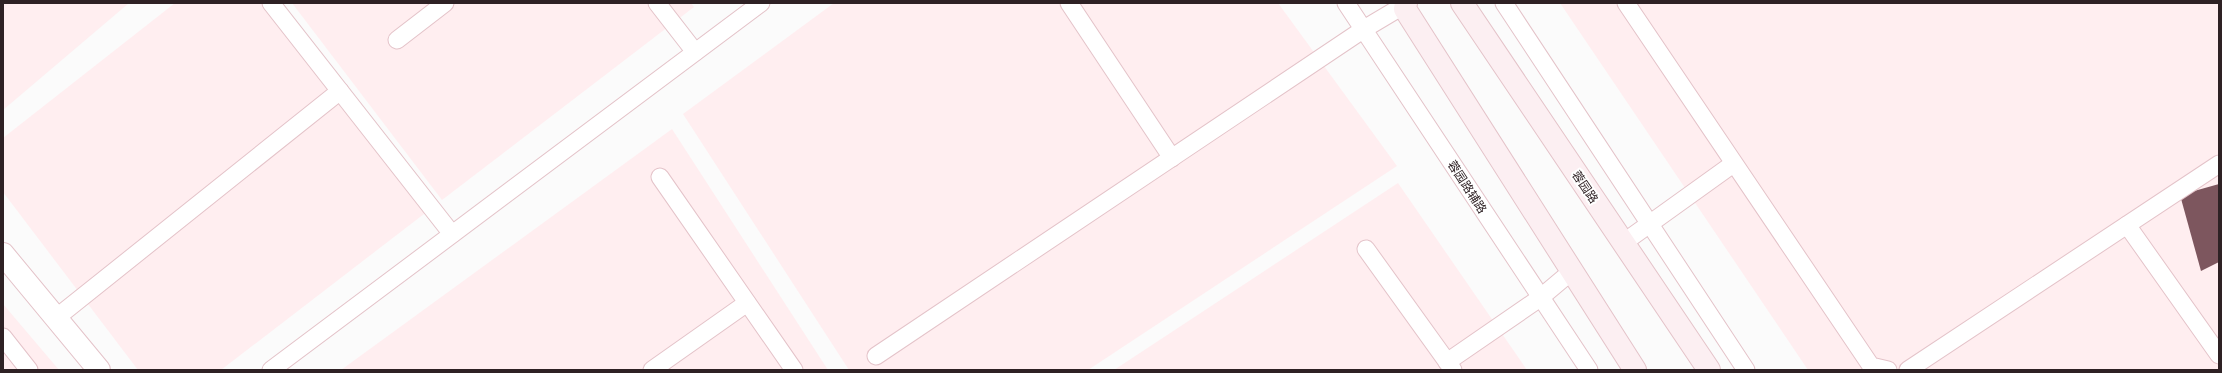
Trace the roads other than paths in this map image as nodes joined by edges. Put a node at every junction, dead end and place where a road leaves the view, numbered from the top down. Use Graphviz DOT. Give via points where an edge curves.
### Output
graph roads {
  1 [pos="271,3"];
  2 [pos="446,3"];
  3 [pos="657,3"];
  4 [pos="761,3"];
  5 [pos="1069,3"];
  6 [pos="1346,3"];
  7 [pos="1406,3"];
  8 [pos="1462,3"];
  9 [pos="1504,3"];
  10 [pos="1626,3"];
  11 [pos="1364,29"];
  12 [pos="397,40"];
  13 [pos="695,52"];
  14 [pos="340,91"];
  15 [pos="1172,158"];
  16 [pos="1733,164"];
  17 [pos="2219,164"];
  18 [pos="660,177"];
  19 [pos="1649,223"];
  20 [pos="2127,225"];
  21 [pos="452,234"];
  22 [pos="1623,243"];
  23 [pos="1366,249"];
  24 [pos="3,254"];
  25 [pos="1572,271"];
  26 [pos="1540,298"];
  27 [pos="748,303"];
  28 [pos="56,318"];
  29 [pos="3,337"];
  30 [pos="2219,355"];
  31 [pos="876,356"];
  32 [pos="1450,366"];
  33 [pos="30,370"];
  34 [pos="99,370"];
  35 [pos="272,370"];
  36 [pos="652,370"];
  37 [pos="794,370"];
  38 [pos="1589,370"];
  39 [pos="1635,370"];
  40 [pos="1709,370"];
  41 [pos="1746,370"];
  42 [pos="1888,370"];
  43 [pos="1908,370"];
  1 -- 14 [label="lane"];
  2 -- 12 [label="lane"];
  3 -- 13 [label="lane"];
  4 -- 13 [label="lane"];
  5 -- 15 [label="lane"];
  6 -- 11 [label="lane, 蓉园路辅路"];
  7 -- 11 [label="lane"];
  7 -- 25 [label="street" via="1405,9"];
  8 -- 22 [label="street, 蓉园路"];
  9 -- 19 [label="lane"];
  10 -- 16 [label="lane"];
  11 -- 15 [label="lane"];
  11 -- 26 [label="lane, 蓉园路辅路"];
  13 -- 21 [label="lane"];
  14 -- 21 [label="lane"];
  14 -- 28 [label="lane"];
  15 -- 31 [label="lane"];
  16 -- 19 [label="lane"];
  16 -- 42 [label="lane" via="1871,366"];
  17 -- 20 [label="lane"];
  18 -- 27 [label="lane"];
  19 -- 22 [label="lane"];
  19 -- 41 [label="lane"];
  20 -- 30 [label="lane"];
  20 -- 43 [label="lane"];
  21 -- 35 [label="lane"];
  22 -- 40 [label="street, 蓉园路"];
  23 -- 32 [label="lane"];
  24 -- 28 [label="street"];
  25 -- 26 [label="lane"];
  25 -- 39 [label="street"];
  26 -- 32 [label="lane"];
  26 -- 38 [label="lane, 蓉园路辅路"];
  27 -- 36 [label="lane"];
  27 -- 37 [label="lane"];
  28 -- 34 [label="street"];
  29 -- 33 [label="lane"];
}
